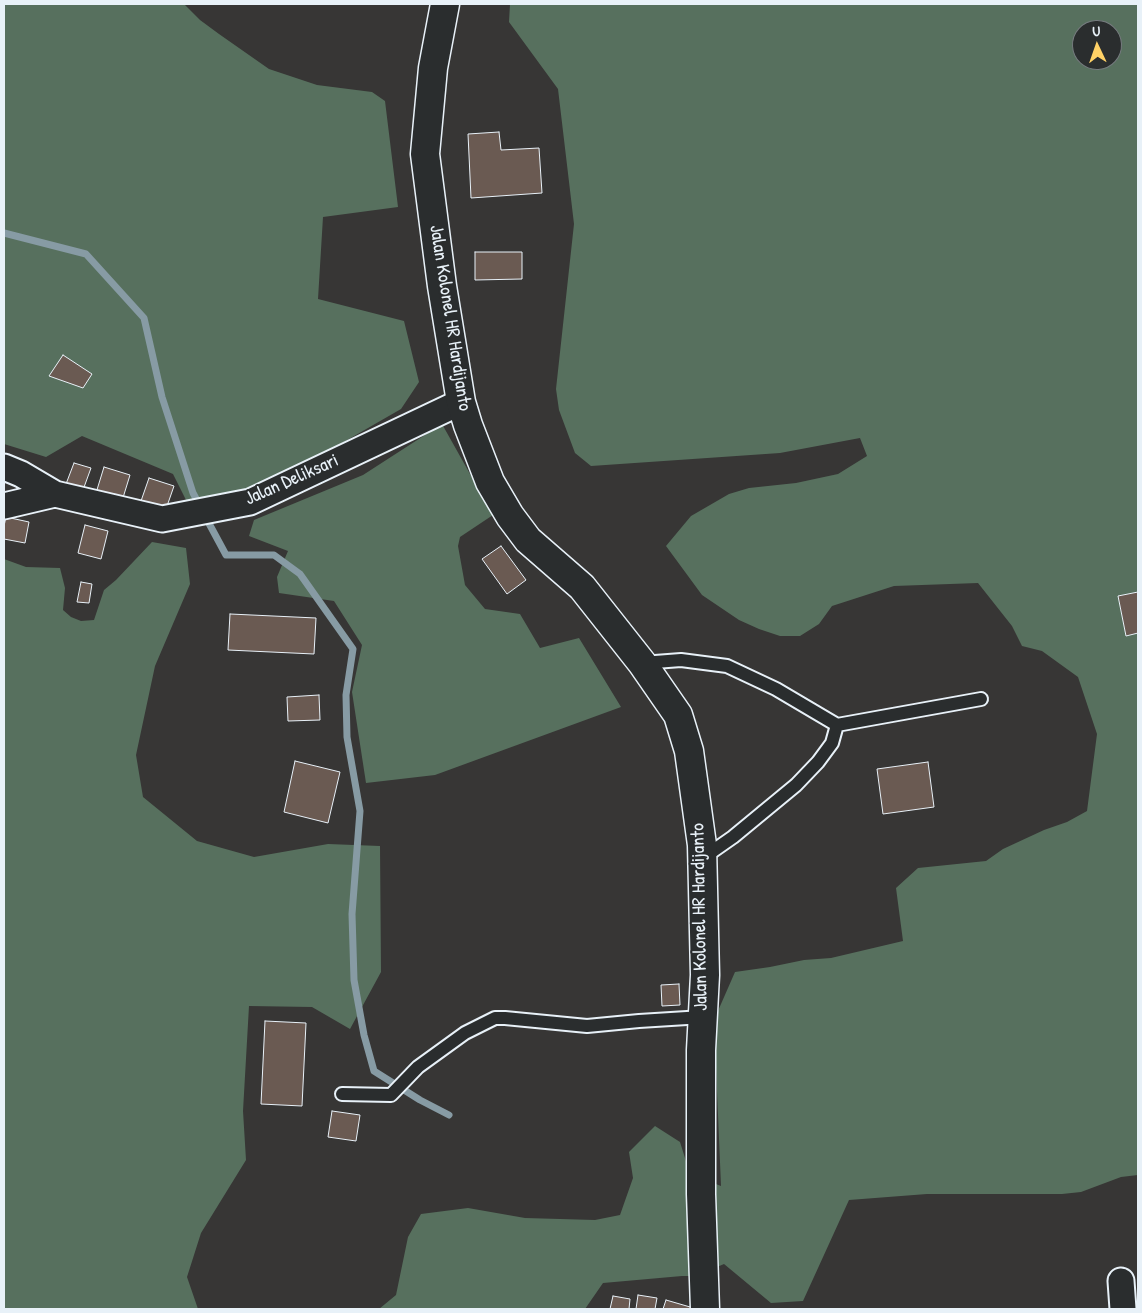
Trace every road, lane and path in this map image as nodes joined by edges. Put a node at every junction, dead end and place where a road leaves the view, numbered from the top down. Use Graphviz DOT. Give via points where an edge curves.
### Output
graph roads {
  1 [pos="445,4"];
  2 [pos="461,402"];
  3 [pos="4,467"];
  4 [pos="56,494"];
  5 [pos="4,506"];
  6 [pos="642,662"];
  7 [pos="981,699"];
  8 [pos="837,725"];
  9 [pos="702,859"];
  10 [pos="702,1017"];
  11 [pos="342,1094"];
  12 [pos="1121,1281"];
  13 [pos="705,1309"];
  14 [pos="1123,1309"];
  1 -- 2 [label="main road, Jalan Kolonel HR Hardijanto" via="433,68 425,154"];
  2 -- 4 [label="street, Jalan Deliksari" via="250,502 162,519"];
  2 -- 6 [label="main road, Jalan Kolonel HR Hardijanto" via="490,482 510,516 528,540 582,587"];
  3 -- 4 [label="street, Jalan Deliksari"];
  4 -- 5 [label="street, Jalan Deliksari"];
  6 -- 8 [label="lane" via="682,660 727,666 776,689"];
  6 -- 9 [label="main road, Jalan Kolonel HR Hardijanto" via="678,714 689,751"];
  7 -- 8 [label="lane"];
  8 -- 9 [label="lane" via="832,743 796,785"];
  9 -- 10 [label="main road, Jalan Kolonel HR Hardijanto" via="705,975"];
  10 -- 11 [label="lane" via="588,1026 495,1018 465,1033 418,1067 392,1094"];
  10 -- 13 [label="main road, Jalan Kolonel HR Hardijanto" via="701,1194"];
  12 -- 14 [label="street"];
}
